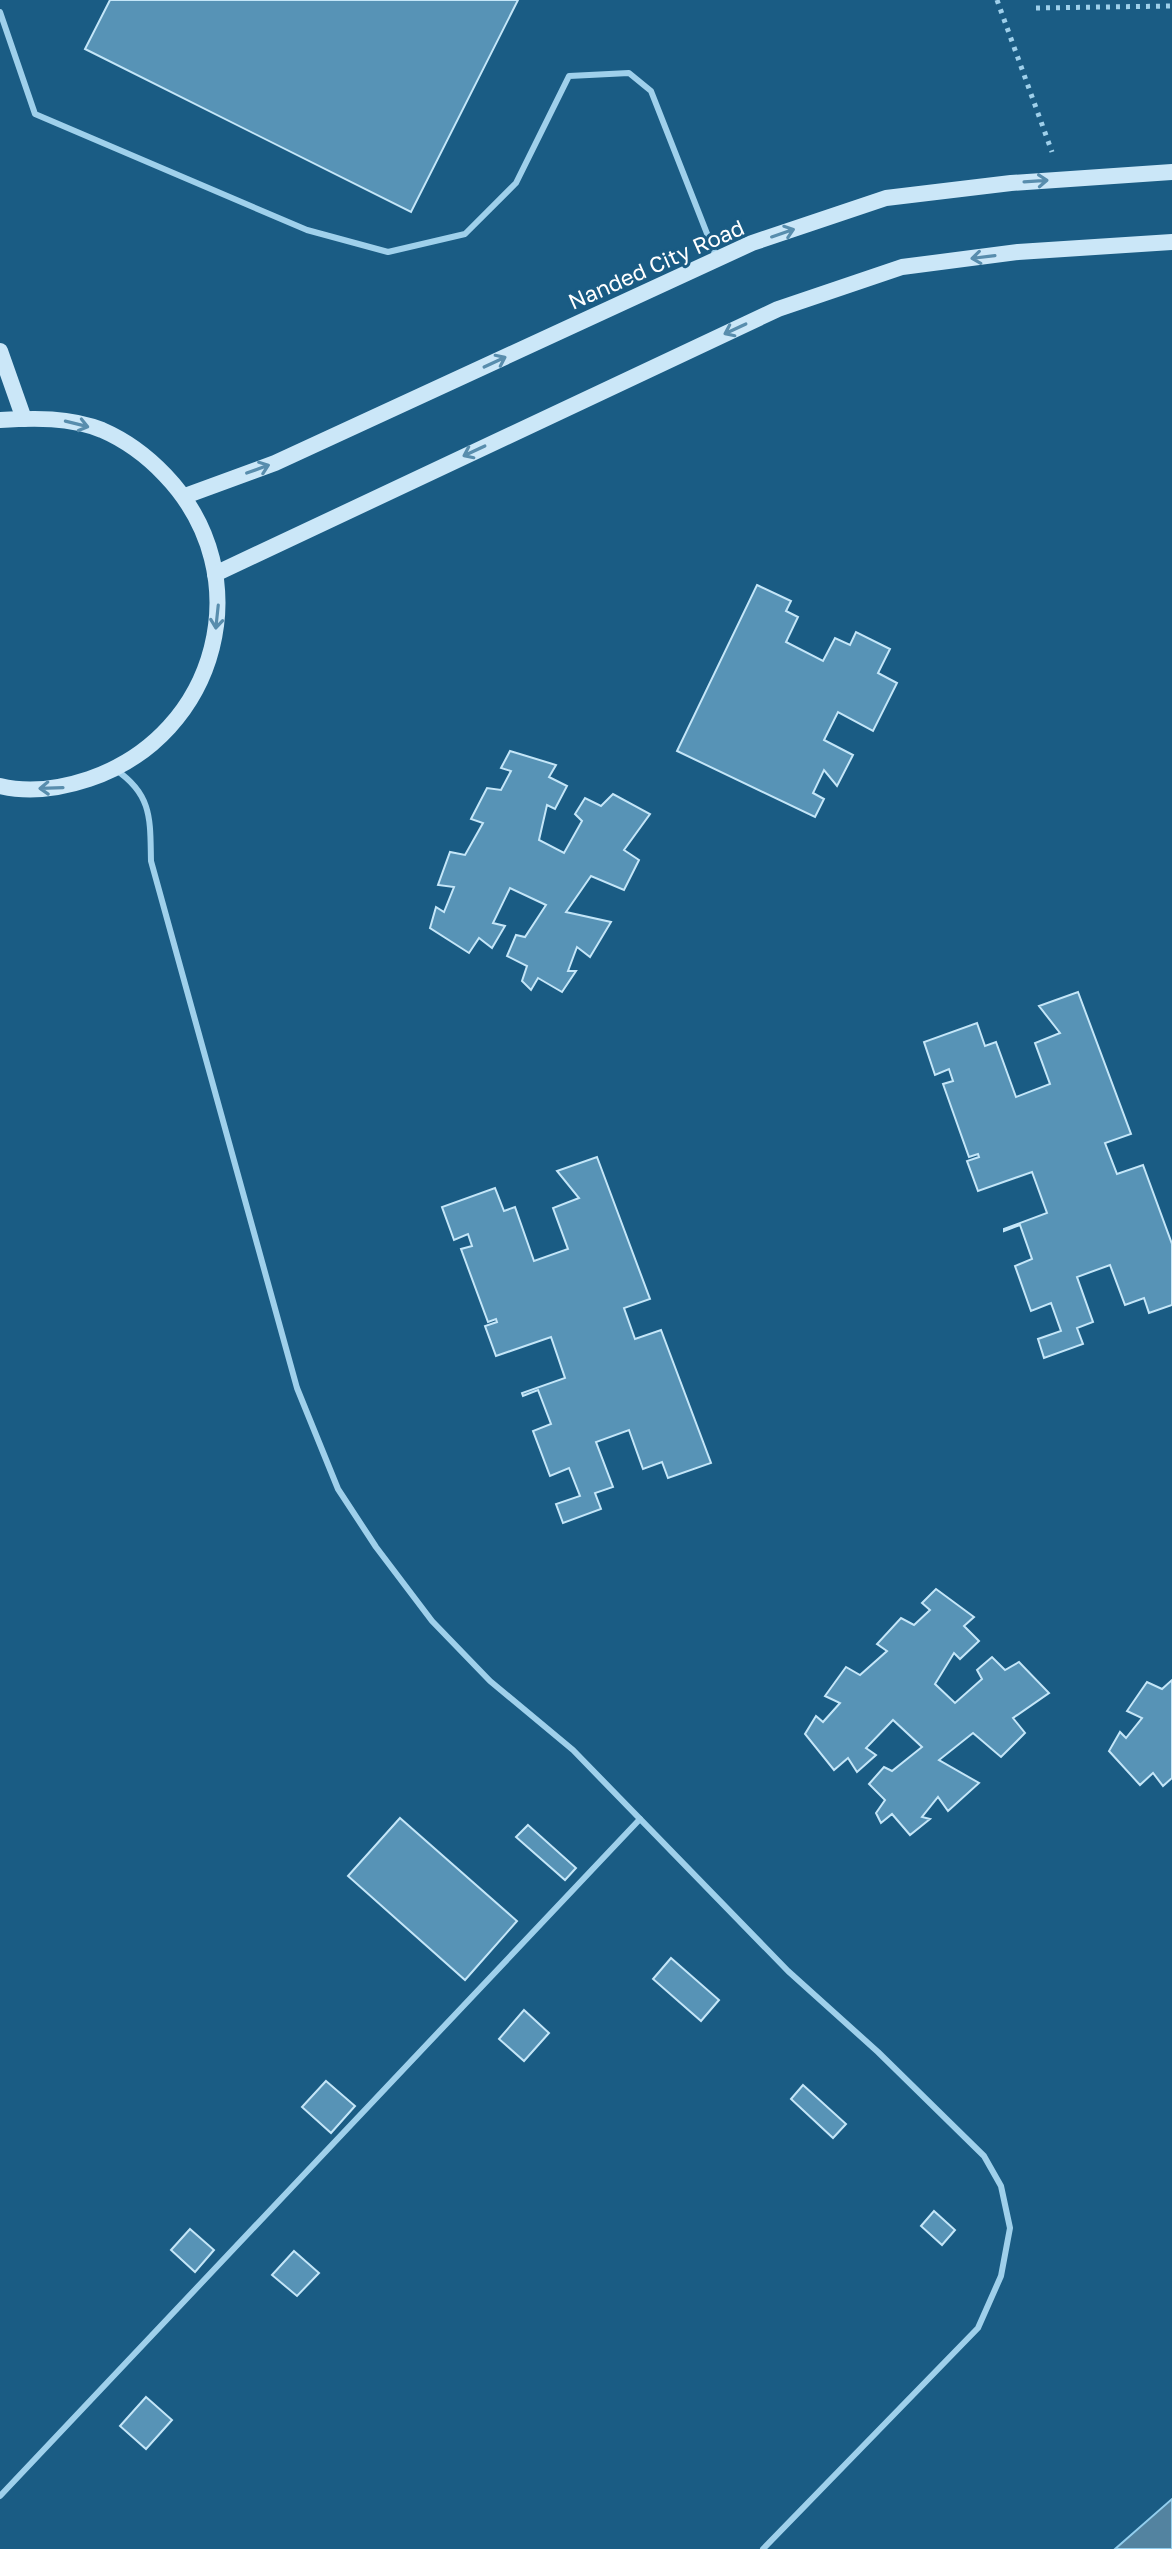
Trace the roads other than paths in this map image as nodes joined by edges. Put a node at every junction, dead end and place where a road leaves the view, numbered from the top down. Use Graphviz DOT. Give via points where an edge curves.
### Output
graph roads {
  1 [pos="0,12"];
  2 [pos="1172,172"];
  3 [pos="1172,242"];
  4 [pos="717,259"];
  5 [pos="0,351"];
  6 [pos="24,419"];
  7 [pos="0,420"];
  8 [pos="185,496"];
  9 [pos="215,574"];
  10 [pos="116,770"];
  11 [pos="0,786"];
  12 [pos="640,1819"];
  13 [pos="0,2496"];
  14 [pos="763,2549"];
  1 -- 4 [label="lane" via="35,114 307,230 388,252 465,234 516,183 569,76 629,73 651,91"];
  4 -- 2 [label="street, Nanded City Road, one-way" via="886,198"];
  3 -- 9 [label="street, one-way" via="1018,252 902,267 778,309"];
  8 -- 4 [label="street, Nanded City Road, one-way" via="290,456"];
  5 -- 6 [label="street"];
  6 -- 7 [label="street"];
  6 -- 8 [label="street, one-way" via="50,417 102,430 148,457"];
  8 -- 9 [label="street" via="209,543"];
  9 -- 10 [label="street, one-way" via="219,595 213,648 193,698 160,739"];
  10 -- 11 [label="street, one-way" via="66,787"];
  10 -- 12 [label="lane" via="133,781 145,800 151,861 297,1388 338,1489 432,1621"];
  12 -- 13 [label="lane"];
  12 -- 14 [label="lane" via="779,1962 984,2156 1001,2186 1010,2228 1001,2276 978,2328"];
}
